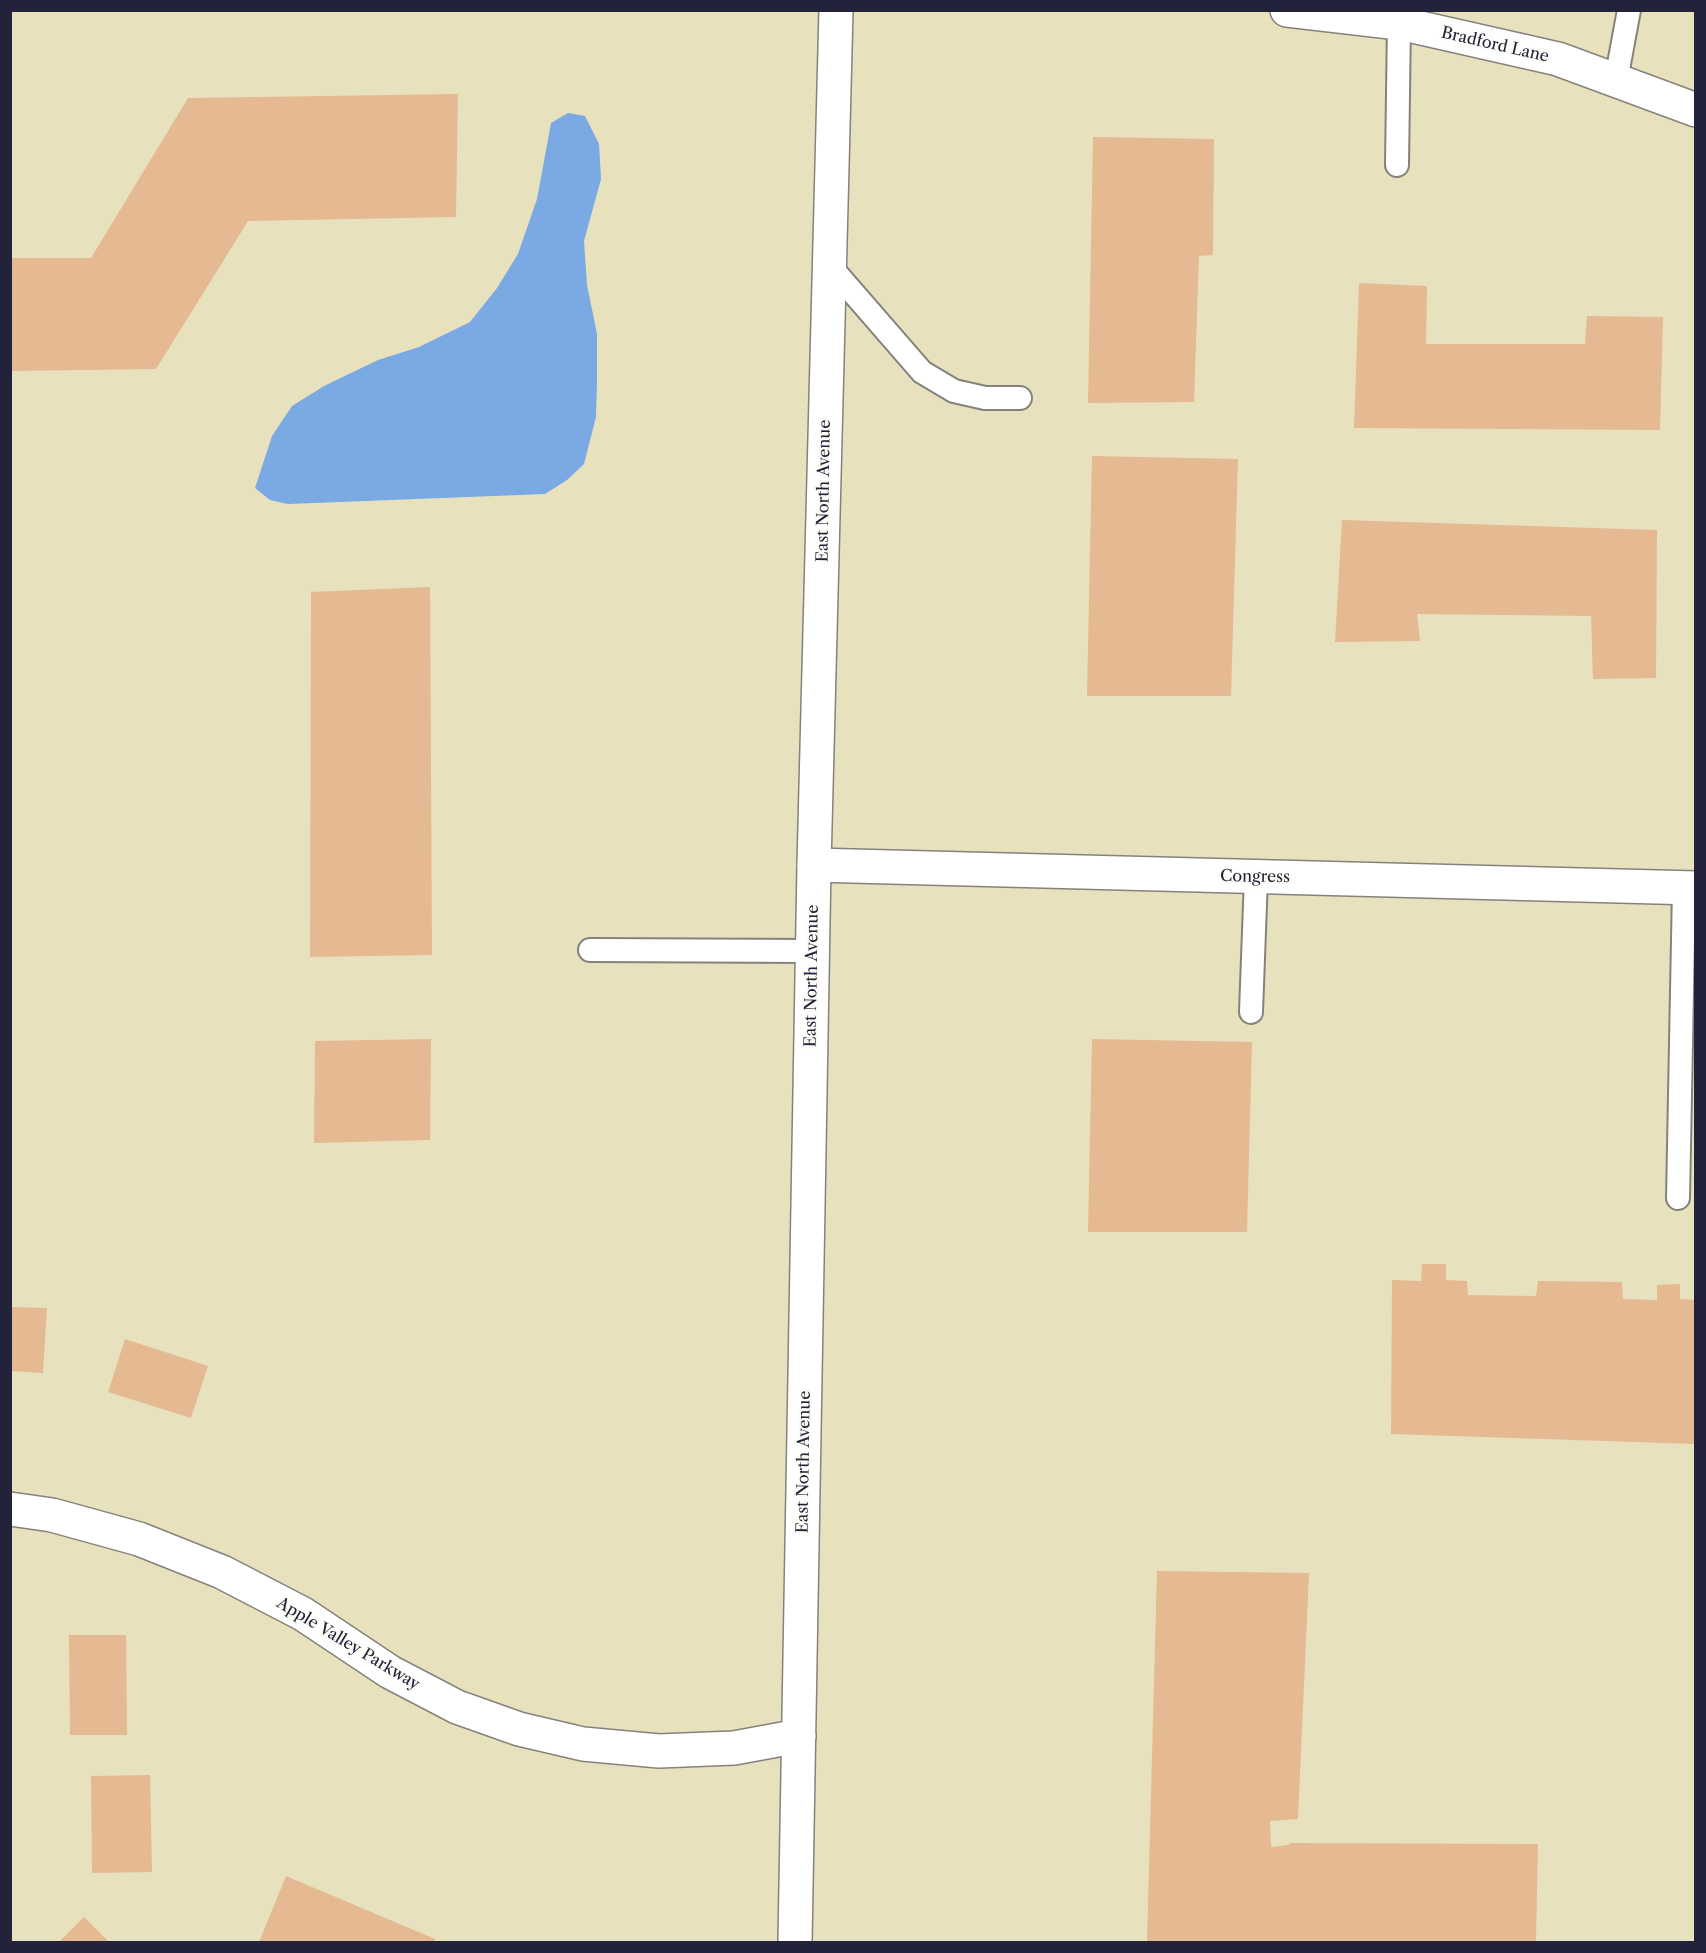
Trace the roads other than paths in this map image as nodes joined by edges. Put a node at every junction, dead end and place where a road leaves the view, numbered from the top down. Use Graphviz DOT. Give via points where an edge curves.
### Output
graph roads {
  1 [pos="836,10"];
  2 [pos="1287,10"];
  3 [pos="1629,10"];
  4 [pos="1399,23"];
  5 [pos="1616,80"];
  6 [pos="1695,110"];
  7 [pos="1397,165"];
  8 [pos="830,266"];
  9 [pos="1020,398"];
  10 [pos="814,865"];
  11 [pos="1256,877"];
  12 [pos="1690,888"];
  13 [pos="590,950"];
  14 [pos="813,951"];
  15 [pos="1251,1012"];
  16 [pos="1688,1023"];
  17 [pos="1678,1198"];
  18 [pos="10,1509"];
  19 [pos="799,1736"];
  20 [pos="795,1942"];
  1 -- 8 [label="street, East North Avenue"];
  2 -- 4 [label="street, Bradford Lane"];
  3 -- 5 [label="lane"];
  4 -- 5 [label="street, Bradford Lane" via="1558,59"];
  4 -- 7 [label="lane"];
  5 -- 6 [label="street, Bradford Lane"];
  8 -- 9 [label="lane" via="922,372 954,391 985,398"];
  8 -- 10 [label="street, East North Avenue"];
  10 -- 11 [label="street, Congress"];
  10 -- 14 [label="street, East North Avenue"];
  11 -- 12 [label="street, Congress"];
  11 -- 15 [label="lane"];
  12 -- 16 [label="lane"];
  13 -- 14 [label="lane"];
  14 -- 19 [label="street, East North Avenue"];
  16 -- 17 [label="lane"];
  18 -- 19 [label="street, Apple Valley Parkway" via="52,1515 139,1539 222,1572 303,1614 399,1677 457,1707 519,1729 583,1744 659,1751 734,1748"];
  19 -- 20 [label="street, East North Avenue"];
}
